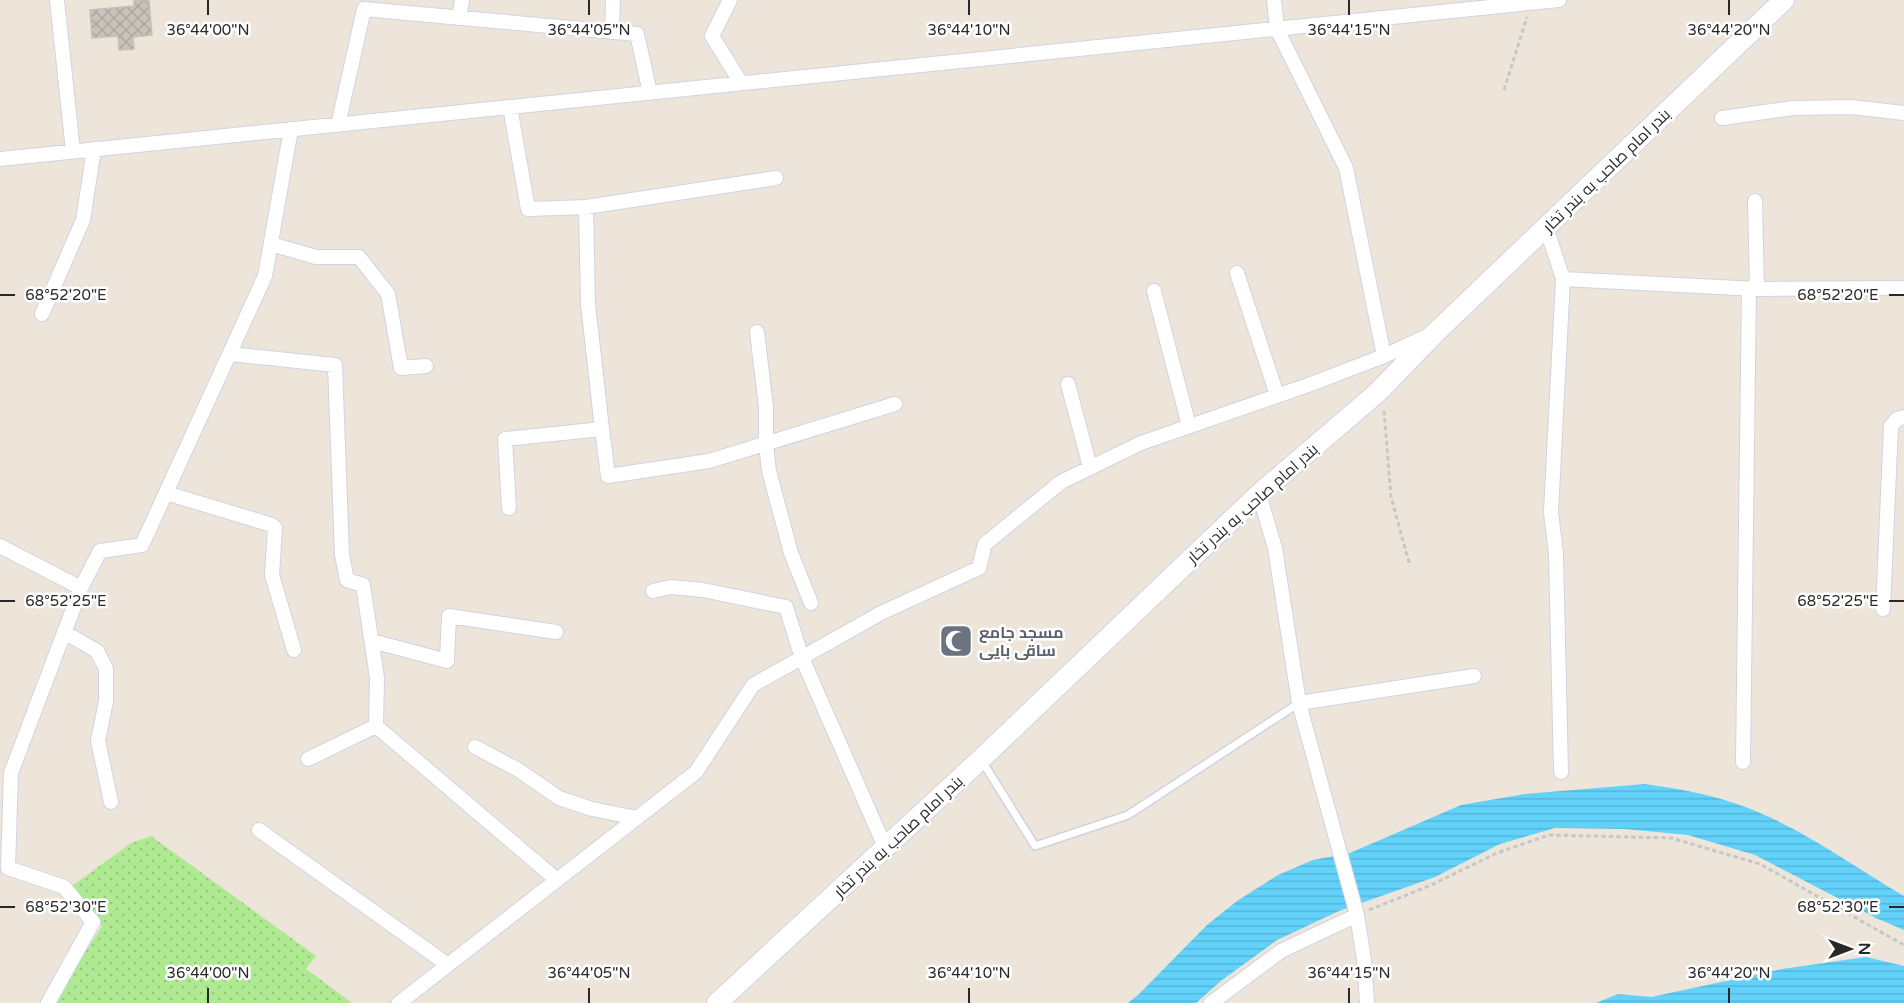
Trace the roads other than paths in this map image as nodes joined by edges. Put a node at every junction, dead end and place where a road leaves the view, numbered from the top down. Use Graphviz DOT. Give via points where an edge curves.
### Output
graph roads {
  1 [pos="57,0"];
  2 [pos="462,0"];
  3 [pos="613,0"];
  4 [pos="730,0"];
  5 [pos="1274,0"];
  6 [pos="1559,0"];
  7 [pos="1779,1"];
  8 [pos="363,4"];
  9 [pos="459,18"];
  10 [pos="1277,29"];
  11 [pos="612,32"];
  12 [pos="741,83"];
  13 [pos="650,93"];
  14 [pos="510,107"];
  15 [pos="1904,113"];
  16 [pos="1722,118"];
  17 [pos="338,125"];
  18 [pos="291,129"];
  19 [pos="94,149"];
  20 [pos="73,151"];
  21 [pos="0,159"];
  22 [pos="776,178"];
  23 [pos="1755,201"];
  24 [pos="586,207"];
  25 [pos="1546,227"];
  26 [pos="271,244"];
  27 [pos="1237,273"];
  28 [pos="1563,279"];
  29 [pos="1904,288"];
  30 [pos="1753,289"];
  31 [pos="1154,291"];
  32 [pos="42,314"];
  33 [pos="757,332"];
  34 [pos="1436,332"];
  35 [pos="230,354"];
  36 [pos="1384,356"];
  37 [pos="426,366"];
  38 [pos="1068,384"];
  39 [pos="1277,395"];
  40 [pos="895,404"];
  41 [pos="1904,417"];
  42 [pos="1189,426"];
  43 [pos="603,429"];
  44 [pos="766,444"];
  45 [pos="1090,467"];
  46 [pos="166,493"];
  47 [pos="1259,494"];
  48 [pos="509,508"];
  49 [pos="0,546"];
  50 [pos="81,588"];
  51 [pos="653,591"];
  52 [pos="811,603"];
  53 [pos="1883,609"];
  54 [pos="64,632"];
  55 [pos="556,632"];
  56 [pos="372,641"];
  57 [pos="294,650"];
  58 [pos="802,658"];
  59 [pos="1473,676"];
  60 [pos="1299,703"];
  61 [pos="376,726"];
  62 [pos="476,747"];
  63 [pos="308,759"];
  64 [pos="981,759"];
  65 [pos="1743,762"];
  66 [pos="1561,772"];
  67 [pos="111,802"];
  68 [pos="637,818"];
  69 [pos="259,830"];
  70 [pos="885,847"];
  71 [pos="557,880"];
  72 [pos="1357,915"];
  73 [pos="448,965"];
  74 [pos="48,1003"];
  75 [pos="399,1003"];
  76 [pos="717,1003"];
  77 [pos="1211,1003"];
  78 [pos="1367,1003"];
  1 -- 20 [label="street"];
  2 -- 9 [label="street"];
  3 -- 11 [label="street"];
  4 -- 12 [label="street" via="712,36"];
  5 -- 10 [label="street"];
  6 -- 10 [label="street"];
  7 -- 25 [label="main road, بندر امام صاحب به بندر تخار"];
  8 -- 9 [label="street"];
  8 -- 17 [label="street"];
  9 -- 11 [label="street"];
  10 -- 12 [label="street"];
  10 -- 36 [label="street" via="1346,168"];
  11 -- 13 [label="street" via="637,34"];
  12 -- 13 [label="street"];
  13 -- 14 [label="street"];
  14 -- 17 [label="street"];
  14 -- 24 [label="street" via="528,209"];
  15 -- 16 [label="street" via="1851,106 1793,108"];
  17 -- 18 [label="street"];
  18 -- 19 [label="street"];
  18 -- 26 [label="street"];
  19 -- 20 [label="street"];
  19 -- 32 [label="street" via="83,220"];
  20 -- 21 [label="street"];
  22 -- 24 [label="street"];
  23 -- 30 [label="street"];
  24 -- 43 [label="street" via="588,304"];
  25 -- 28 [label="street"];
  25 -- 34 [label="main road, بندر امام صاحب به بندر تخار"];
  26 -- 35 [label="street" via="265,276"];
  26 -- 37 [label="street" via="316,257 359,258 388,294 401,368"];
  27 -- 39 [label="street"];
  28 -- 30 [label="street"];
  28 -- 66 [label="street" via="1551,512 1556,554"];
  29 -- 30 [label="street"];
  30 -- 65 [label="street"];
  31 -- 42 [label="street"];
  33 -- 44 [label="street"];
  34 -- 36 [label="street"];
  34 -- 47 [label="main road, بندر امام صاحب به بندر تخار" via="1377,393"];
  35 -- 46 [label="street"];
  35 -- 56 [label="street" via="334,365 342,555 346,580 363,585"];
  36 -- 39 [label="street"];
  38 -- 45 [label="street"];
  39 -- 42 [label="street"];
  40 -- 44 [label="street"];
  41 -- 53 [label="street" via="1897,418 1891,426"];
  42 -- 45 [label="street" via="1141,442"];
  43 -- 44 [label="street" via="608,476 709,462"];
  43 -- 48 [label="street" via="505,439"];
  44 -- 52 [label="street" via="769,471 791,553"];
  45 -- 58 [label="street" via="1061,482 986,544 979,568 881,613"];
  46 -- 50 [label="street" via="142,544 100,551"];
  46 -- 57 [label="street" via="275,528 272,575"];
  47 -- 60 [label="street" via="1275,548"];
  47 -- 64 [label="main road, بندر امام صاحب به بندر تخار"];
  49 -- 50 [label="street"];
  50 -- 54 [label="street"];
  51 -- 58 [label="street" via="671,587 703,590 786,607"];
  54 -- 67 [label="street" via="97,651 106,669 106,701 98,741"];
  54 -- 74 [label="street" via="11,773 9,868 64,887 93,922"];
  55 -- 56 [label="street" via="449,616 447,661"];
  56 -- 61 [label="street" via="377,678"];
  58 -- 68 [label="street" via="753,685 696,772"];
  58 -- 70 [label="street"];
  59 -- 60 [label="street"];
  60 -- 64 [label="lane" via="1128,815 1035,846"];
  60 -- 72 [label="street"];
  61 -- 63 [label="street"];
  61 -- 71 [label="street"];
  62 -- 68 [label="street" via="559,798"];
  64 -- 70 [label="main road, بندر امام صاحب به بندر تخار"];
  68 -- 71 [label="street"];
  69 -- 73 [label="street"];
  70 -- 76 [label="main road, بندر امام صاحب به بندر تخار"];
  71 -- 73 [label="street"];
  72 -- 77 [label="street" via="1281,951"];
  72 -- 78 [label="street"];
  73 -- 75 [label="street"];
}
